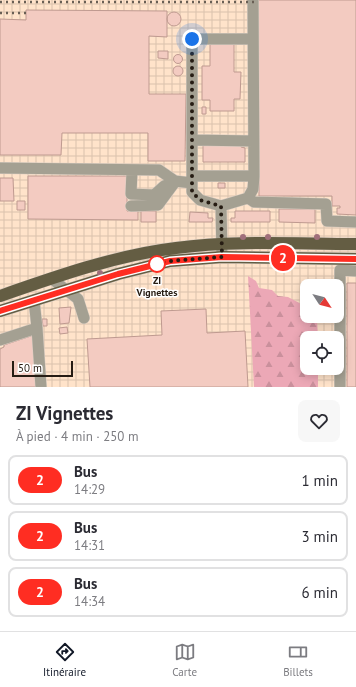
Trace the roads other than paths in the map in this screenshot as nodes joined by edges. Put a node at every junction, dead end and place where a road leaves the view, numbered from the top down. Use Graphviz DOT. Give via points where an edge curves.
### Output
graph roads {
  1 [pos="253,0"];
  2 [pos="253,39"];
  3 [pos="192,140"];
  4 [pos="253,141"];
  5 [pos="0,168"];
  6 [pos="132,171"];
  7 [pos="254,176"];
  8 [pos="192,179"];
  9 [pos="175,181"];
  10 [pos="248,198"];
  11 [pos="131,206"];
  12 [pos="221,206"];
  13 [pos="356,222"];
  14 [pos="222,244"];
  15 [pos="356,244"];
  16 [pos="222,257"];
  17 [pos="356,259"];
  18 [pos="340,264"];
  19 [pos="356,271"];
  20 [pos="52,279"];
  21 [pos="66,290"];
  22 [pos="0,296"];
  23 [pos="34,300"];
  24 [pos="0,311"];
  25 [pos="84,318"];
  26 [pos="37,328"];
  27 [pos="0,340"];
  28 [pos="41,387"];
  29 [pos="340,387"];
  1 -- 2 [label="lane"];
  2 -- 3 [label="lane" via="192,39"];
  2 -- 4 [label="lane"];
  3 -- 4 [label="lane"];
  3 -- 8 [label="lane"];
  4 -- 7 [label="lane"];
  5 -- 6 [label="lane"];
  6 -- 9 [label="lane" via="159,170"];
  6 -- 9 [label="lane" via="131,194 154,195"];
  7 -- 8 [label="lane"];
  7 -- 10 [label="lane" via="253,189"];
  8 -- 9 [label="lane"];
  8 -- 12 [label="lane" via="192,192 200,200"];
  9 -- 11 [label="lane" via="158,205"];
  10 -- 12 [label="lane"];
  10 -- 13 [label="lane" via="254,202 326,204 327,221"];
  12 -- 14 [label="lane"];
  14 -- 15 [label="main road"];
  14 -- 16 [label="lane"];
  14 -- 20 [label="main road" via="148,252"];
  16 -- 18 [label="main road"];
  16 -- 21 [label="main road" via="170,261"];
  17 -- 18 [label="main road"];
  18 -- 19 [label="lane"];
  18 -- 29 [label="lane"];
  20 -- 21 [label="lane"];
  20 -- 22 [label="main road"];
  21 -- 23 [label="main road"];
  21 -- 25 [label="lane" via="78,299"];
  23 -- 24 [label="main road"];
  23 -- 26 [label="lane"];
  26 -- 27 [label="lane"];
  26 -- 28 [label="lane"];
}
